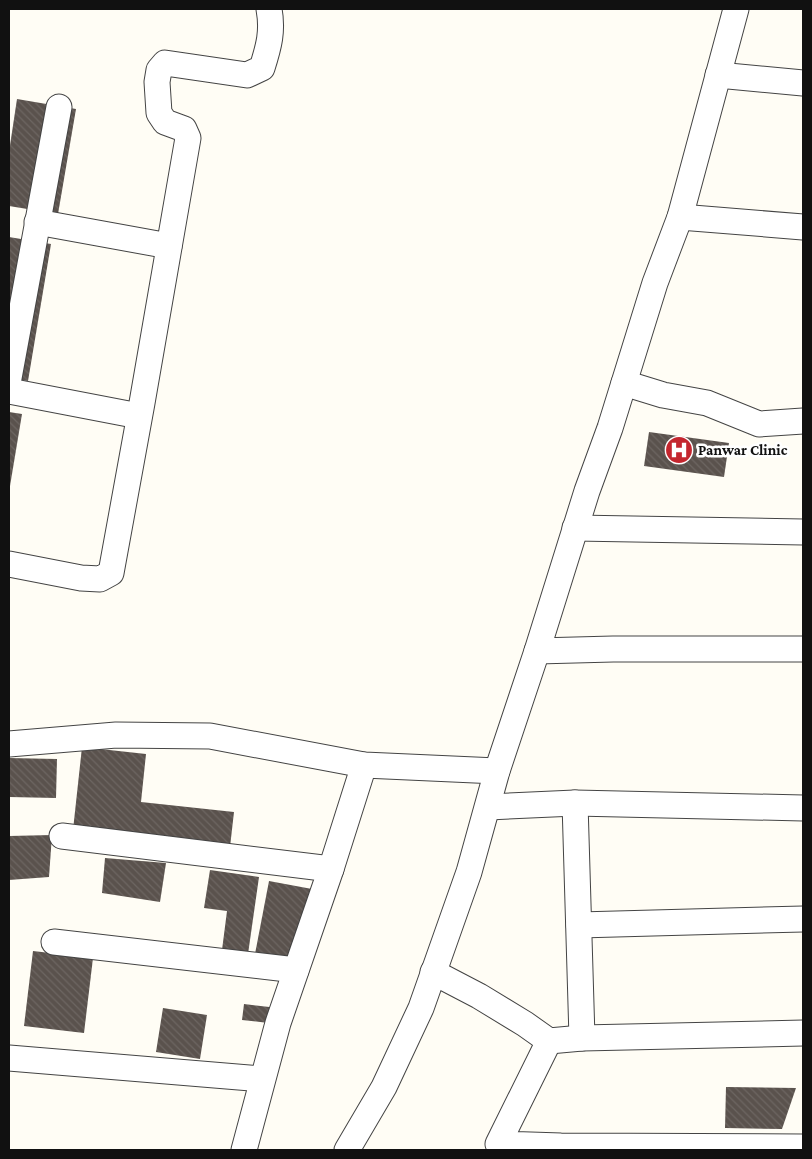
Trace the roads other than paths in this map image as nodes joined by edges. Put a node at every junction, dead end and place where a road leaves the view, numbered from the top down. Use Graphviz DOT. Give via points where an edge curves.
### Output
graph roads {
  1 [pos="269,9"];
  2 [pos="736,9"];
  3 [pos="718,75"];
  4 [pos="803,84"];
  5 [pos="59,107"];
  6 [pos="680,217"];
  7 [pos="37,222"];
  8 [pos="803,227"];
  9 [pos="169,246"];
  10 [pos="9,378"];
  11 [pos="624,383"];
  12 [pos="9,391"];
  13 [pos="139,416"];
  14 [pos="803,420"];
  15 [pos="575,528"];
  16 [pos="803,532"];
  17 [pos="9,564"];
  18 [pos="803,649"];
  19 [pos="537,651"];
  20 [pos="9,744"];
  21 [pos="364,764"];
  22 [pos="498,771"];
  23 [pos="575,803"];
  24 [pos="488,807"];
  25 [pos="803,808"];
  26 [pos="62,836"];
  27 [pos="330,868"];
  28 [pos="803,919"];
  29 [pos="579,924"];
  30 [pos="54,942"];
  31 [pos="296,970"];
  32 [pos="433,972"];
  33 [pos="803,1033"];
  34 [pos="582,1038"];
  35 [pos="549,1040"];
  36 [pos="9,1058"];
  37 [pos="262,1079"];
  38 [pos="803,1147"];
  39 [pos="562,1148"];
  40 [pos="244,1150"];
  41 [pos="347,1150"];
  1 -- 9 [label="street" via="272,23 262,68 247,75 165,63 159,70 159,113 165,122 184,129 188,138"];
  2 -- 3 [label="street"];
  3 -- 4 [label="street"];
  3 -- 6 [label="street"];
  5 -- 7 [label="street"];
  6 -- 8 [label="street"];
  6 -- 11 [label="street" via="655,283"];
  7 -- 9 [label="street"];
  7 -- 10 [label="street"];
  9 -- 13 [label="street"];
  11 -- 14 [label="street" via="663,395 707,403 760,424"];
  11 -- 15 [label="street"];
  12 -- 13 [label="street"];
  13 -- 17 [label="street" via="111,573 100,579 81,578"];
  15 -- 16 [label="street"];
  15 -- 19 [label="street"];
  18 -- 19 [label="street"];
  19 -- 22 [label="street"];
  20 -- 21 [label="street" via="116,735 210,736"];
  21 -- 22 [label="street"];
  21 -- 27 [label="street"];
  22 -- 24 [label="street"];
  23 -- 24 [label="street"];
  23 -- 25 [label="street"];
  23 -- 29 [label="street"];
  24 -- 32 [label="street" via="469,872"];
  26 -- 27 [label="street"];
  27 -- 31 [label="street"];
  28 -- 29 [label="street"];
  29 -- 34 [label="street"];
  30 -- 31 [label="street"];
  31 -- 37 [label="street"];
  32 -- 35 [label="street" via="479,996"];
  32 -- 41 [label="street" via="421,1008 384,1087"];
  33 -- 34 [label="street"];
  34 -- 35 [label="street"];
  35 -- 39 [label="street" via="498,1144"];
  36 -- 37 [label="street"];
  37 -- 40 [label="street"];
  38 -- 39 [label="street"];
}
